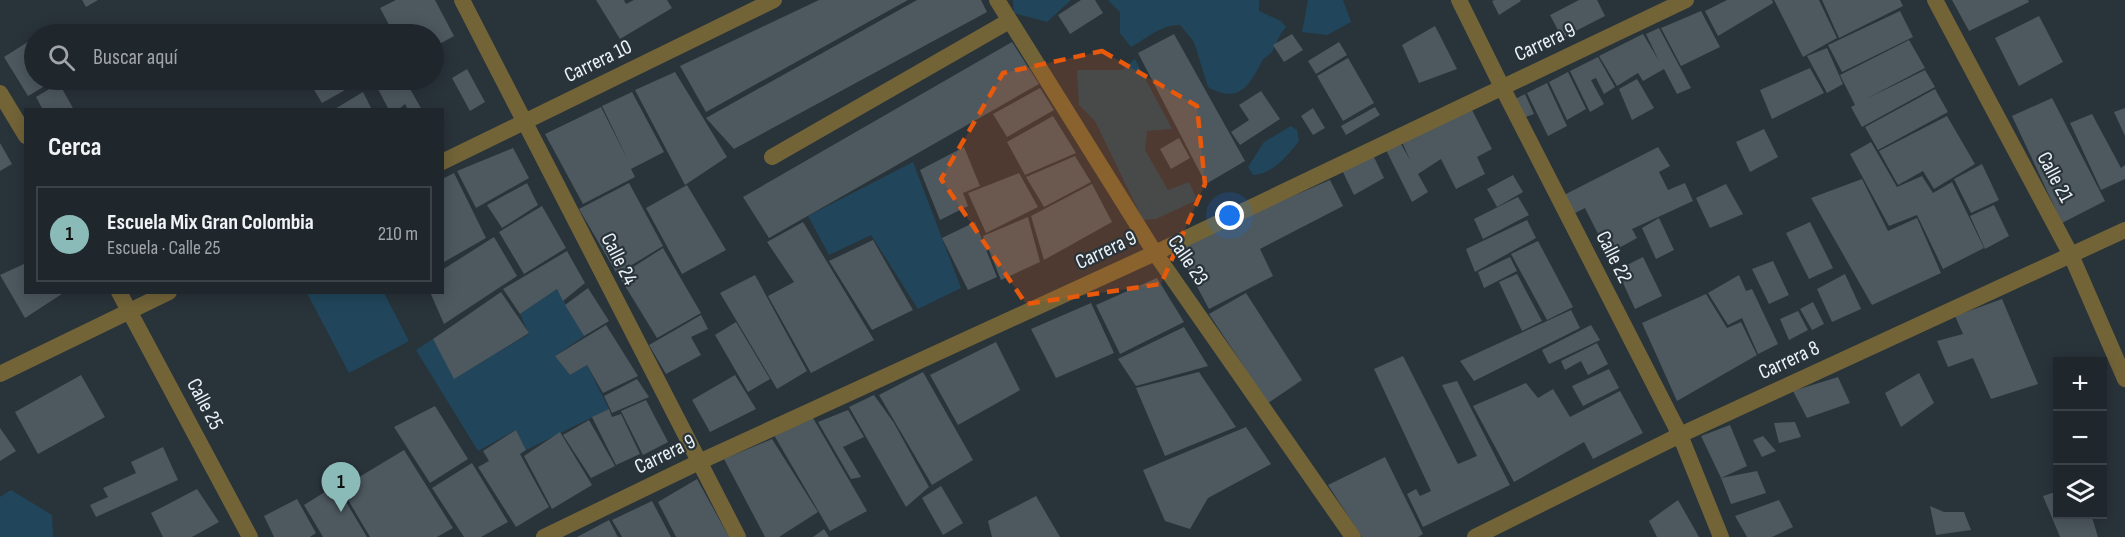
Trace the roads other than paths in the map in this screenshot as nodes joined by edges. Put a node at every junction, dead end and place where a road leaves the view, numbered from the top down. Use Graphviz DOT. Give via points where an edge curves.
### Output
graph roads {
  1 [pos="462,0"];
  2 [pos="774,0"];
  3 [pos="997,0"];
  4 [pos="1459,0"];
  5 [pos="1686,0"];
  6 [pos="1935,0"];
  7 [pos="1009,21"];
  8 [pos="1502,87"];
  9 [pos="0,93"];
  10 [pos="524,123"];
  11 [pos="24,133"];
  12 [pos="772,157"];
  13 [pos="444,161"];
  14 [pos="2125,230"];
  15 [pos="1155,252"];
  16 [pos="2071,255"];
  17 [pos="120,294"];
  18 [pos="165,294"];
  19 [pos="130,311"];
  20 [pos="0,374"];
  21 [pos="2125,380"];
  22 [pos="1680,435"];
  23 [pos="699,462"];
  24 [pos="250,537"];
  25 [pos="544,537"];
  26 [pos="738,537"];
  27 [pos="1353,537"];
  28 [pos="1475,537"];
  29 [pos="1721,537"];
  1 -- 10 [label="street, Calle 24"];
  2 -- 10 [label="street, Carrera 10"];
  3 -- 7 [label="street, Calle 23"];
  4 -- 8 [label="street, Calle 22"];
  5 -- 8 [label="street, Carrera 9"];
  6 -- 16 [label="street, Calle 21"];
  7 -- 12 [label="street"];
  7 -- 15 [label="street, Calle 23"];
  8 -- 15 [label="street, Carrera 9"];
  8 -- 22 [label="street, Calle 22"];
  9 -- 11 [label="street"];
  10 -- 13 [label="street, Carrera 10"];
  10 -- 23 [label="street, Calle 24"];
  14 -- 16 [label="street, Carrera 8"];
  15 -- 23 [label="street, Carrera 9"];
  15 -- 27 [label="street, Calle 23"];
  16 -- 21 [label="street, Calle 21"];
  16 -- 22 [label="street, Carrera 8"];
  17 -- 19 [label="street, Calle 25"];
  18 -- 19 [label="street"];
  19 -- 20 [label="street"];
  19 -- 24 [label="street, Calle 25"];
  22 -- 28 [label="street, Carrera 8"];
  22 -- 29 [label="street, Calle 22"];
  23 -- 25 [label="street, Carrera 9"];
  23 -- 26 [label="street, Calle 24"];
}
